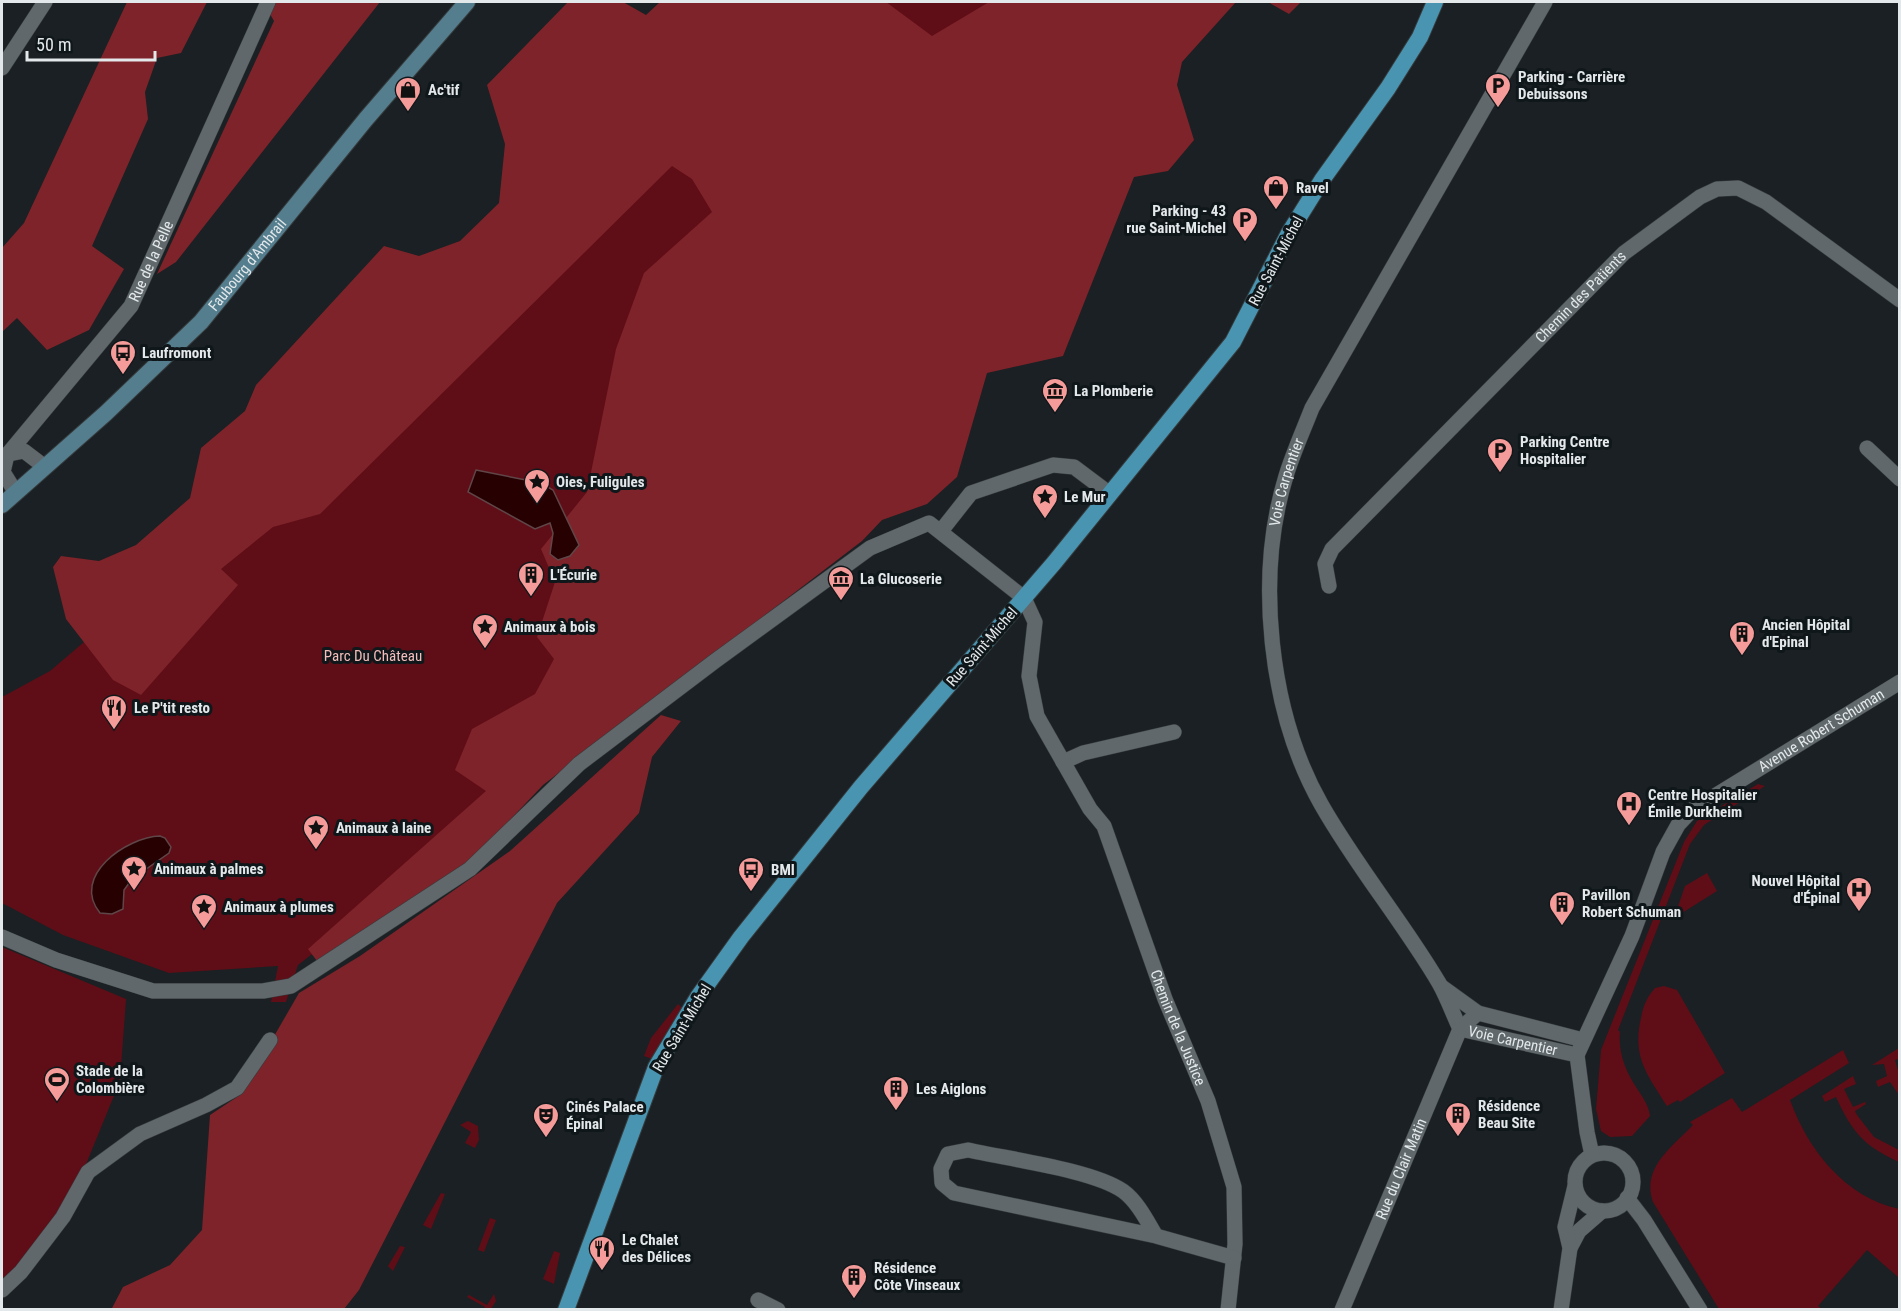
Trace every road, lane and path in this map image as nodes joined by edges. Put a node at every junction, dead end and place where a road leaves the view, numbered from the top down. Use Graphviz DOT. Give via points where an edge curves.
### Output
graph roads {
  1 [pos="45,2"];
  2 [pos="268,2"];
  3 [pos="467,2"];
  4 [pos="1435,2"];
  5 [pos="1545,2"];
  6 [pos="2,68"];
  7 [pos="1899,300"];
  8 [pos="1867,448"];
  9 [pos="4,455"];
  10 [pos="45,467"];
  11 [pos="2,471"];
  12 [pos="1899,479"];
  13 [pos="16,493"];
  14 [pos="1110,494"];
  15 [pos="2,505"];
  16 [pos="940,531"];
  17 [pos="1329,586"];
  18 [pos="1024,598"];
  19 [pos="1899,682"];
  20 [pos="1174,732"];
  21 [pos="1063,762"];
  22 [pos="2,937"];
  23 [pos="1439,984"];
  24 [pos="1478,1013"];
  25 [pos="1460,1029"];
  26 [pos="270,1040"];
  27 [pos="1580,1047"];
  28 [pos="1592,1155"];
  29 [pos="1575,1186"];
  30 [pos="1628,1198"];
  31 [pos="1602,1211"];
  32 [pos="1156,1236"];
  33 [pos="1570,1248"];
  34 [pos="1234,1258"];
  35 [pos="2,1290"];
  36 [pos="758,1300"];
  37 [pos="566,1310"];
  38 [pos="778,1310"];
  39 [pos="1228,1310"];
  40 [pos="1342,1310"];
  41 [pos="1561,1310"];
  42 [pos="1700,1310"];
  1 -- 6 [label="street"];
  2 -- 9 [label="street, Rue de la Pelle" via="131,306"];
  3 -- 10 [label="main road, Faubourg d'Ambrail" via="201,322"];
  4 -- 14 [label="main road, Rue Saint-Michel" via="1420,37 1388,88 1290,232 1233,342"];
  5 -- 23 [label="street, Voie Carpentier" via="1312,408 1286,477 1271,548 1269,623 1292,737 1320,802"];
  7 -- 17 [label="street, Chemin des Patients" via="1766,202 1738,188 1717,189 1700,197 1624,253 1332,549 1325,564"];
  8 -- 12 [label="street"];
  9 -- 10 [label="street" via="24,451"];
  9 -- 11 [label="street, Rue de la Pelle"];
  10 -- 13 [label="main road, Faubourg d'Ambrail"];
  11 -- 13 [label="street, Rue de la Pelle"];
  13 -- 15 [label="main road, Faubourg d'Ambrail"];
  14 -- 16 [label="street" via="1074,467 1053,465 971,492"];
  14 -- 18 [label="main road, Rue Saint-Michel"];
  16 -- 18 [label="street"];
  16 -- 22 [label="street" via="929,523 870,548 579,764 470,869 291,986 263,991 153,992 56,960"];
  18 -- 21 [label="street, Chemin de la Justice" via="1035,622 1029,676 1037,716"];
  18 -- 37 [label="main road, Rue Saint-Michel" via="847,805 741,937 699,997 656,1067"];
  19 -- 27 [label="street, Avenue Robert Schuman" via="1692,810 1678,825"];
  20 -- 21 [label="street" via="1083,753"];
  21 -- 34 [label="street, Chemin de la Justice" via="1104,826 1165,999 1209,1101 1234,1187"];
  23 -- 24 [label="street, Voie Carpentier"];
  23 -- 25 [label="street, Voie Carpentier"];
  24 -- 25 [label="street"];
  24 -- 27 [label="street, Voie Carpentier"];
  25 -- 27 [label="street, Voie Carpentier"];
  25 -- 40 [label="street, Rue du Clair Matin"];
  26 -- 35 [label="street" via="237,1088 140,1134 88,1172 63,1217 21,1272"];
  27 -- 28 [label="street"];
  28 -- 29 [label="street" via="1577,1171"];
  28 -- 30 [label="street" via="1612,1154 1627,1165 1633,1181"];
  29 -- 31 [label="street" via="1589,1207"];
  29 -- 33 [label="street" via="1564,1227"];
  30 -- 31 [label="street" via="1611,1210"];
  30 -- 42 [label="street"];
  31 -- 33 [label="street" via="1580,1231"];
  32 -- 32 [label="street" via="954,1193 942,1183 941,1169 948,1154 968,1150 1104,1180 1125,1193 1140,1209"];
  32 -- 34 [label="street"];
  33 -- 41 [label="street"];
  34 -- 39 [label="street, Chemin de la Justice"];
  36 -- 38 [label="street"];
}
